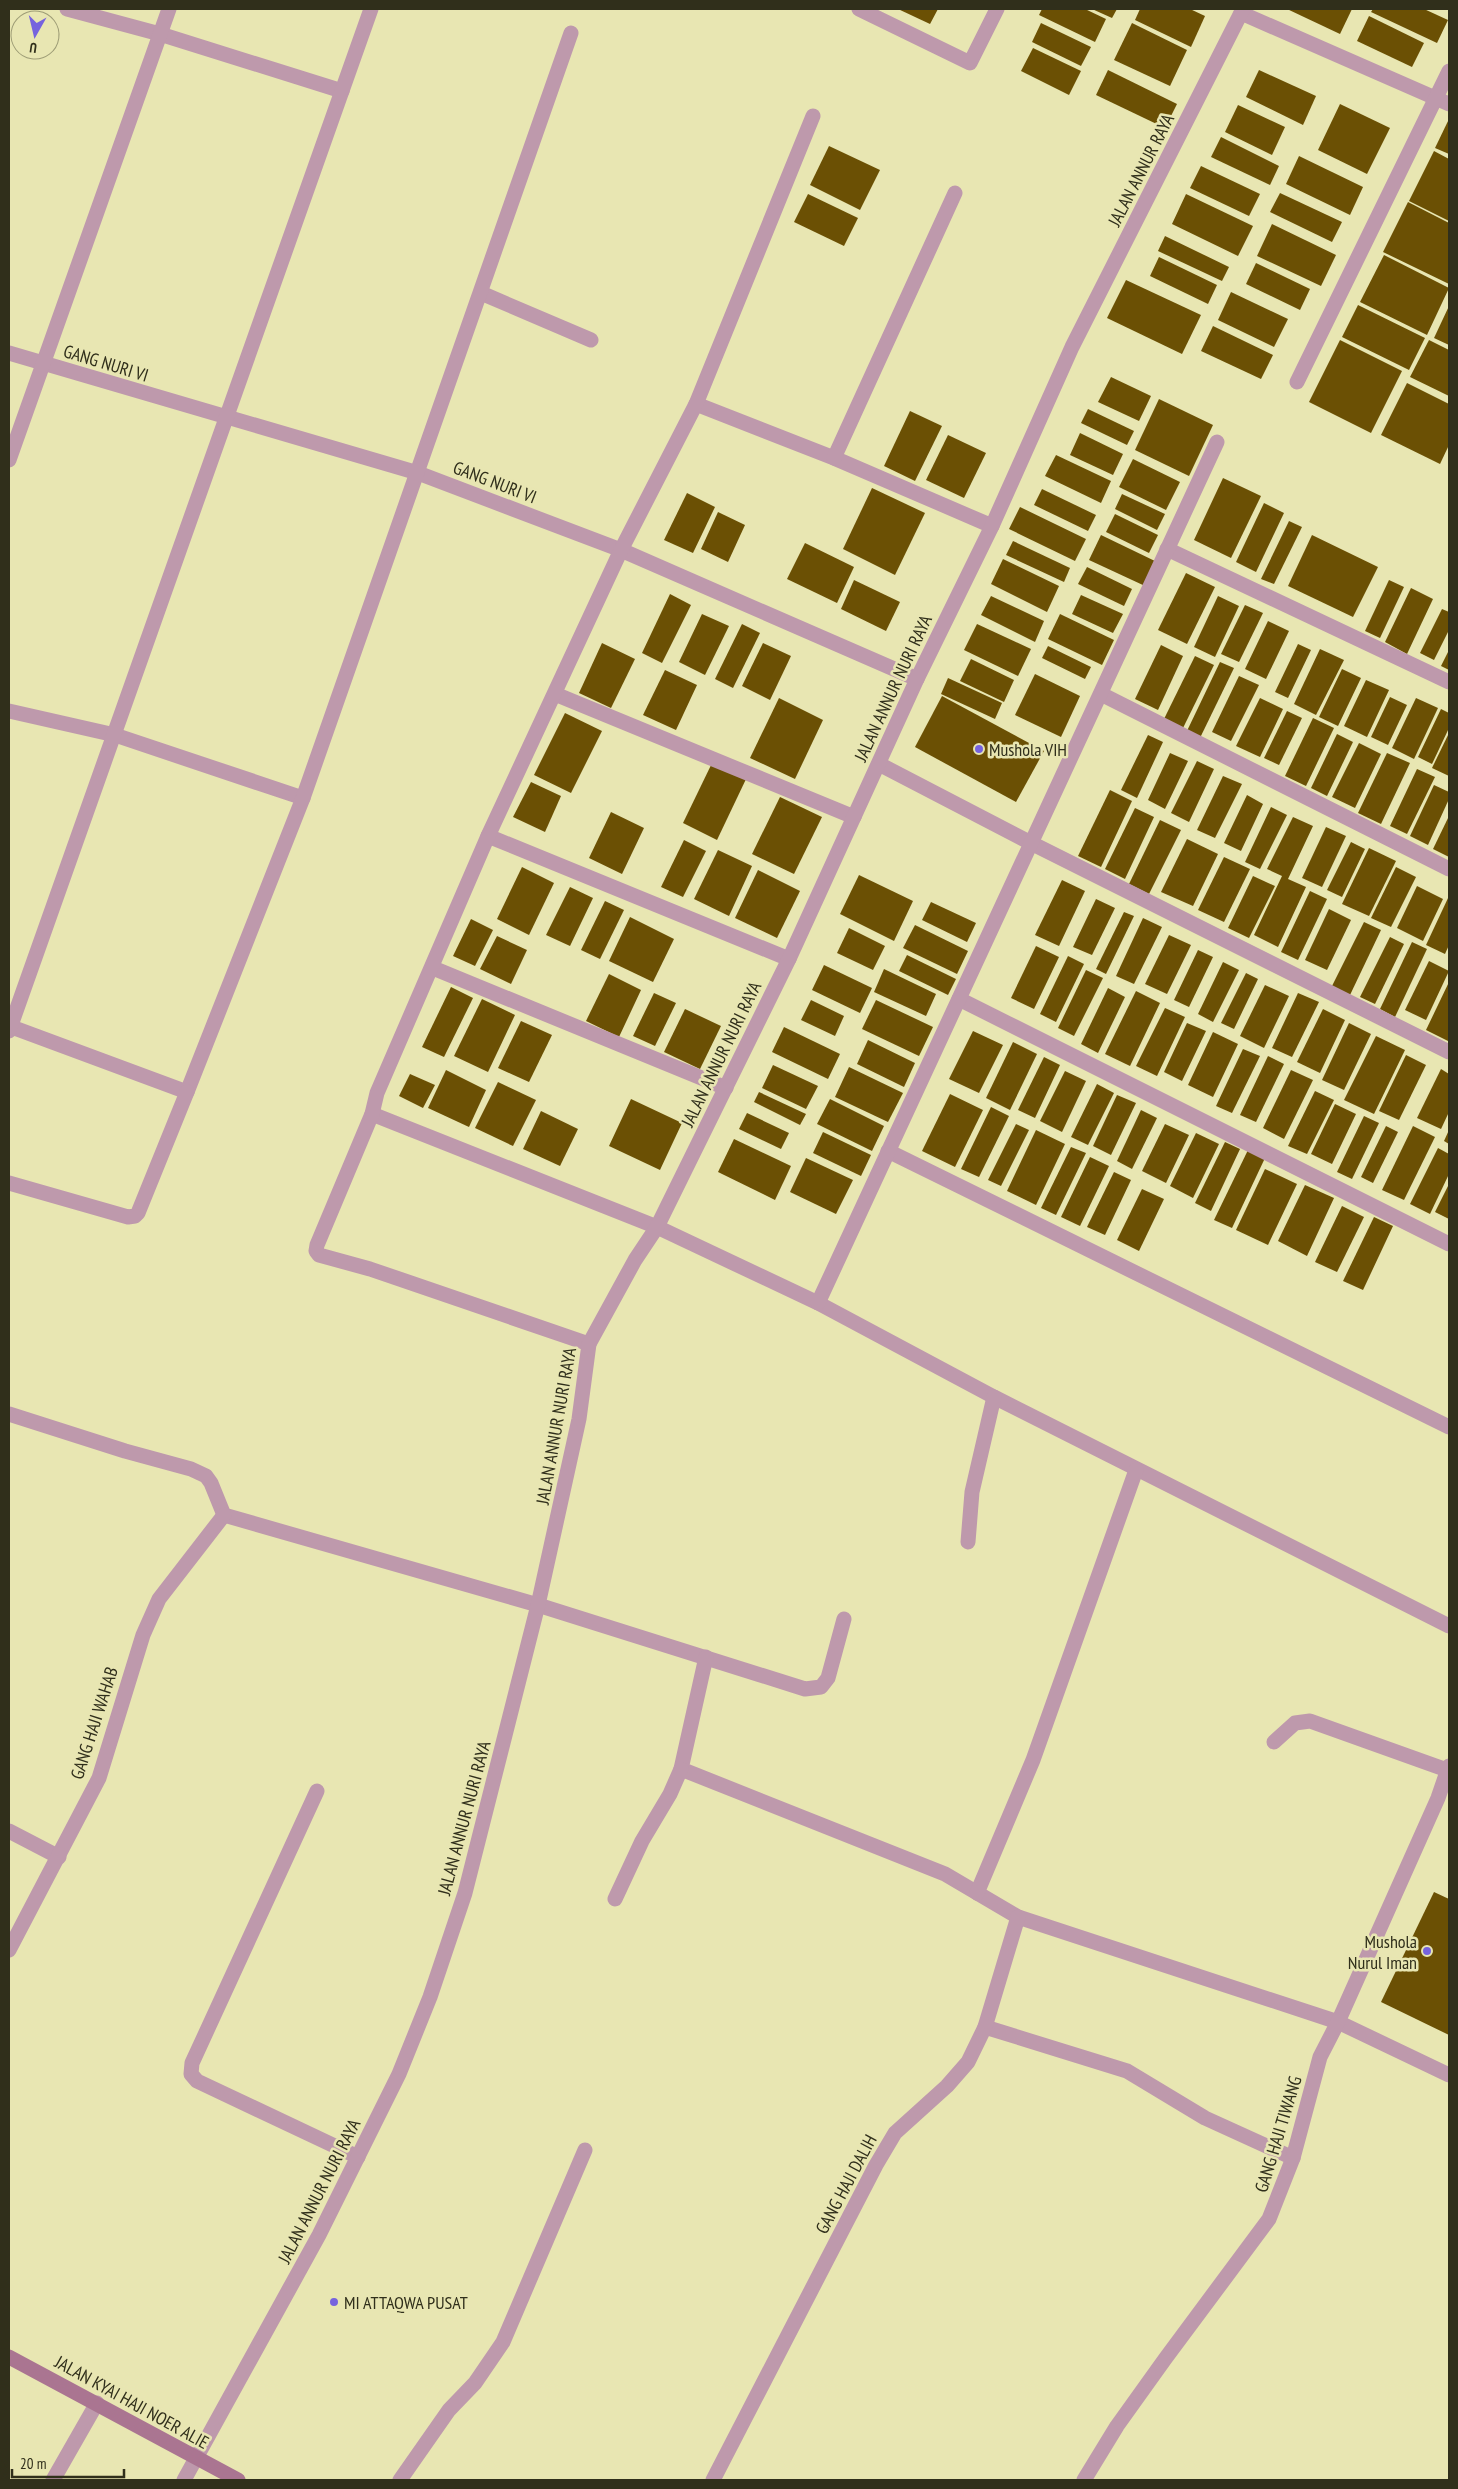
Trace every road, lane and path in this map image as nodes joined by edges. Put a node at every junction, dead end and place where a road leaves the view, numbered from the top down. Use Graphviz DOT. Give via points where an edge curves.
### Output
graph roads {
  1 [pos="67,9"];
  2 [pos="169,9"];
  3 [pos="371,9"];
  4 [pos="859,9"];
  5 [pos="997,9"];
  6 [pos="1242,11"];
  7 [pos="571,33"];
  8 [pos="160,34"];
  9 [pos="1449,71"];
  10 [pos="342,91"];
  11 [pos="1435,98"];
  12 [pos="1449,104"];
  13 [pos="813,116"];
  14 [pos="955,193"];
  15 [pos="481,293"];
  16 [pos="591,340"];
  17 [pos="1072,347"];
  18 [pos="9,353"];
  19 [pos="43,364"];
  20 [pos="1297,382"];
  21 [pos="696,404"];
  22 [pos="228,418"];
  23 [pos="1217,442"];
  24 [pos="834,458"];
  25 [pos="9,460"];
  26 [pos="418,473"];
  27 [pos="992,526"];
  28 [pos="1167,549"];
  29 [pos="621,550"];
  30 [pos="917,679"];
  31 [pos="1449,682"];
  32 [pos="555,694"];
  33 [pos="1101,694"];
  34 [pos="9,711"];
  35 [pos="115,735"];
  36 [pos="879,764"];
  37 [pos="303,798"];
  38 [pos="854,817"];
  39 [pos="488,836"];
  40 [pos="1031,843"];
  41 [pos="1449,869"];
  42 [pos="790,958"];
  43 [pos="433,968"];
  44 [pos="959,999"];
  45 [pos="9,1028"];
  46 [pos="1449,1052"];
  47 [pos="726,1088"];
  48 [pos="187,1092"];
  49 [pos="372,1114"];
  50 [pos="888,1151"];
  51 [pos="9,1183"];
  52 [pos="657,1227"];
  53 [pos="1449,1244"];
  54 [pos="818,1303"];
  55 [pos="589,1344"];
  56 [pos="994,1397"];
  57 [pos="9,1414"];
  58 [pos="1449,1427"];
  59 [pos="1136,1470"];
  60 [pos="224,1515"];
  61 [pos="968,1542"];
  62 [pos="538,1605"];
  63 [pos="844,1619"];
  64 [pos="1449,1626"];
  65 [pos="706,1657"];
  66 [pos="1274,1742"];
  67 [pos="1448,1768"];
  68 [pos="681,1769"];
  69 [pos="317,1791"];
  70 [pos="1443,1800"];
  71 [pos="9,1831"];
  72 [pos="59,1857"];
  73 [pos="977,1893"];
  74 [pos="615,1899"];
  75 [pos="1018,1917"];
  76 [pos="9,1950"];
  77 [pos="1338,2022"];
  78 [pos="985,2027"];
  79 [pos="1449,2075"];
  80 [pos="584,2150"];
  81 [pos="358,2157"];
  82 [pos="1293,2158"];
  83 [pos="9,2356"];
  84 [pos="97,2403"];
  85 [pos="195,2458"];
  86 [pos="53,2480"];
  87 [pos="184,2480"];
  88 [pos="238,2480"];
  89 [pos="400,2480"];
  90 [pos="713,2480"];
  91 [pos="1084,2480"];
  1 -- 8 [label="street"];
  2 -- 8 [label="street"];
  3 -- 10 [label="street"];
  4 -- 5 [label="street" via="970,63"];
  6 -- 11 [label="street"];
  6 -- 17 [label="street, JALAN ANNUR RAYA"];
  7 -- 15 [label="street"];
  8 -- 10 [label="street"];
  8 -- 19 [label="street"];
  9 -- 11 [label="street"];
  10 -- 22 [label="street"];
  11 -- 12 [label="street"];
  11 -- 20 [label="street"];
  13 -- 21 [label="street"];
  14 -- 24 [label="street"];
  15 -- 16 [label="street"];
  15 -- 26 [label="street"];
  17 -- 27 [label="street, JALAN ANNUR NURI RAYA"];
  18 -- 19 [label="street, GANG NURI VI"];
  19 -- 22 [label="street, GANG NURI VI"];
  19 -- 25 [label="street"];
  21 -- 24 [label="street"];
  21 -- 29 [label="street"];
  22 -- 26 [label="street, GANG NURI VI"];
  22 -- 35 [label="street"];
  23 -- 28 [label="street"];
  24 -- 27 [label="street"];
  26 -- 29 [label="street, GANG NURI VI"];
  26 -- 37 [label="street"];
  27 -- 30 [label="street, JALAN ANNUR NURI RAYA"];
  28 -- 31 [label="street"];
  28 -- 33 [label="street"];
  29 -- 30 [label="street, GANG NURI VI"];
  29 -- 32 [label="street"];
  30 -- 36 [label="street, JALAN ANNUR NURI RAYA"];
  32 -- 38 [label="street"];
  32 -- 39 [label="street"];
  33 -- 40 [label="street"];
  33 -- 41 [label="street"];
  34 -- 35 [label="street"];
  35 -- 37 [label="street"];
  35 -- 45 [label="street"];
  36 -- 38 [label="street, JALAN ANNUR NURI RAYA"];
  36 -- 40 [label="street"];
  37 -- 48 [label="street"];
  38 -- 42 [label="street, JALAN ANNUR NURI RAYA"];
  39 -- 42 [label="street"];
  39 -- 43 [label="street"];
  40 -- 44 [label="street"];
  40 -- 46 [label="street"];
  42 -- 47 [label="street, JALAN ANNUR NURI RAYA"];
  43 -- 47 [label="street"];
  43 -- 49 [label="street" via="377,1093"];
  44 -- 50 [label="street"];
  44 -- 53 [label="street"];
  45 -- 48 [label="street"];
  47 -- 52 [label="street, JALAN ANNUR NURI RAYA"];
  48 -- 51 [label="street" via="135,1216 128,1217"];
  49 -- 52 [label="street"];
  49 -- 55 [label="street" via="323,1227 316,1251 319,1255"];
  50 -- 54 [label="street"];
  50 -- 58 [label="street"];
  52 -- 54 [label="street"];
  52 -- 55 [label="street, JALAN ANNUR NURI RAYA" via="634,1260"];
  54 -- 56 [label="street"];
  55 -- 62 [label="street, JALAN ANNUR NURI RAYA" via="579,1419"];
  56 -- 59 [label="street"];
  56 -- 61 [label="street" via="972,1492"];
  57 -- 60 [label="street" via="206,1476"];
  59 -- 64 [label="street"];
  59 -- 73 [label="street" via="1033,1760"];
  60 -- 62 [label="street"];
  60 -- 72 [label="street, GANG HAJI WAHAB" via="159,1599 143,1635 99,1778"];
  62 -- 65 [label="street"];
  62 -- 81 [label="street, JALAN ANNUR NURI RAYA" via="465,1893 400,2074"];
  63 -- 65 [label="street" via="828,1678 821,1687 805,1689"];
  65 -- 68 [label="street"];
  66 -- 67 [label="street" via="1296,1723 1310,1721"];
  67 -- 70 [label="street, GANG HAJI TIWANG"];
  68 -- 73 [label="street" via="945,1874"];
  68 -- 74 [label="street"];
  69 -- 81 [label="street" via="192,2063 191,2074 197,2081"];
  70 -- 77 [label="street, GANG HAJI TIWANG"];
  71 -- 72 [label="street"];
  72 -- 76 [label="street, GANG HAJI WAHAB"];
  73 -- 75 [label="street"];
  75 -- 77 [label="street"];
  75 -- 78 [label="street, GANG HAJI DALIH"];
  77 -- 79 [label="street"];
  77 -- 82 [label="street, GANG HAJI TIWANG" via="1320,2057"];
  78 -- 82 [label="street" via="1127,2071 1205,2118"];
  78 -- 90 [label="street, GANG HAJI DALIH" via="968,2062 948,2086 895,2132"];
  80 -- 89 [label="street" via="503,2342 475,2384 449,2410"];
  81 -- 85 [label="street, JALAN ANNUR NURI RAYA" via="319,2235"];
  82 -- 91 [label="street, GANG HAJI TIWANG" via="1269,2220 1165,2358"];
  83 -- 84 [label="street, JALAN KYAI HAJI NOER ALIE"];
  84 -- 85 [label="street, JALAN KYAI HAJI NOER ALIE"];
  84 -- 86 [label="street"];
  85 -- 87 [label="street"];
  85 -- 88 [label="street, JALAN KYAI HAJI NOER ALIE"];
}
